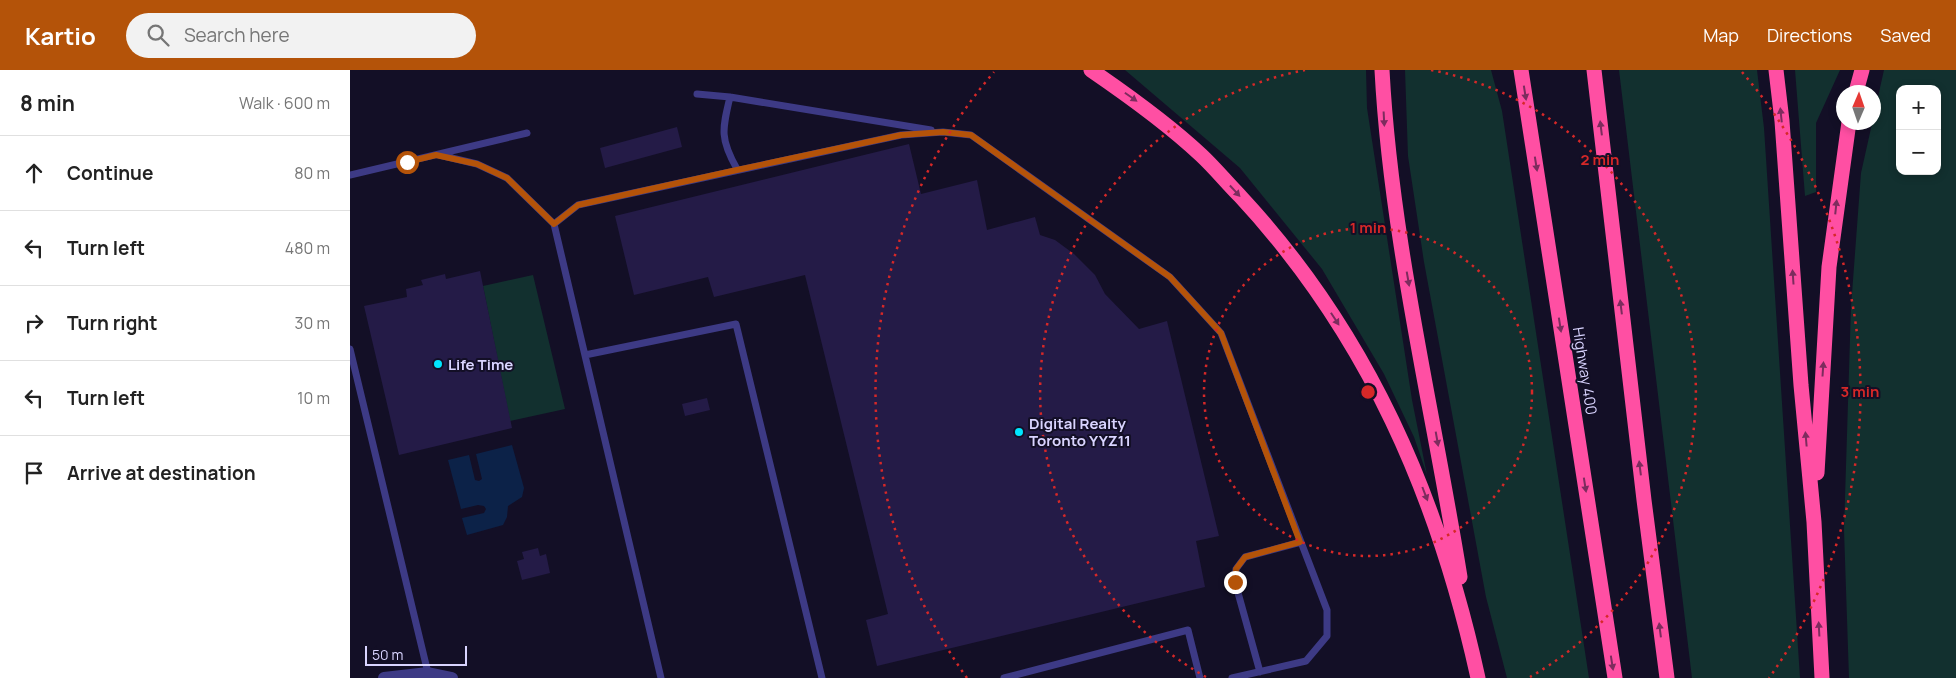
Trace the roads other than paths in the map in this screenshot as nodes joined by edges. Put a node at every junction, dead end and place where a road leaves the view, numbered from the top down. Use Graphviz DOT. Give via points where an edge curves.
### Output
graph roads {
  1 [pos="1091,70"];
  2 [pos="1382,70"];
  3 [pos="1521,70"];
  4 [pos="1594,70"];
  5 [pos="1776,70"];
  6 [pos="1862,70"];
  7 [pos="1858,85"];
  8 [pos="697,94"];
  9 [pos="730,97"];
  10 [pos="1848,130"];
  11 [pos="527,132"];
  12 [pos="943,132"];
  13 [pos="436,155"];
  14 [pos="737,170"];
  15 [pos="350,175"];
  16 [pos="554,224"];
  17 [pos="350,348"];
  18 [pos="585,355"];
  19 [pos="1814,522"];
  20 [pos="1300,542"];
  21 [pos="1472,653"];
  22 [pos="1260,672"];
  23 [pos="428,673"];
  24 [pos="384,678"];
  25 [pos="452,678"];
  26 [pos="661,678"];
  27 [pos="822,678"];
  28 [pos="1004,678"];
  29 [pos="1200,678"];
  30 [pos="1232,678"];
  31 [pos="1478,678"];
  32 [pos="1614,678"];
  33 [pos="1667,678"];
  34 [pos="1822,678"];
  1 -- 21 [label="highway, one-way" via="1137,101 1202,155 1266,224 1318,291 1363,362 1426,496 1452,575"];
  2 -- 21 [label="highway, one-way" via="1385,130 1395,206"];
  3 -- 32 [label="highway, Highway 400, one-way"];
  33 -- 4 [label="highway, one-way"];
  19 -- 5 [label="highway, one-way"];
  6 -- 7 [label="highway"];
  8 -- 9 [label="lane"];
  9 -- 12 [label="lane"];
  9 -- 14 [label="lane" via="722,130"];
  19 -- 10 [label="highway, one-way" via="1829,267"];
  11 -- 13 [label="lane"];
  12 -- 14 [label="lane" via="901,135"];
  12 -- 20 [label="lane" via="971,135 1170,277 1221,333"];
  13 -- 15 [label="lane"];
  13 -- 16 [label="lane" via="477,164 507,178"];
  14 -- 16 [label="lane" via="578,205"];
  16 -- 18 [label="lane"];
  17 -- 23 [label="lane"];
  18 -- 26 [label="lane"];
  18 -- 27 [label="lane" via="736,324"];
  34 -- 19 [label="highway, one-way"];
  20 -- 22 [label="lane" via="1245,557 1236,569 1235,582"];
  20 -- 22 [label="lane" via="1327,610 1327,636 1306,660"];
  21 -- 31 [label="highway"];
  22 -- 30 [label="lane"];
  23 -- 24 [label="street"];
  23 -- 25 [label="street"];
  28 -- 29 [label="lane" via="1188,630"];
}
